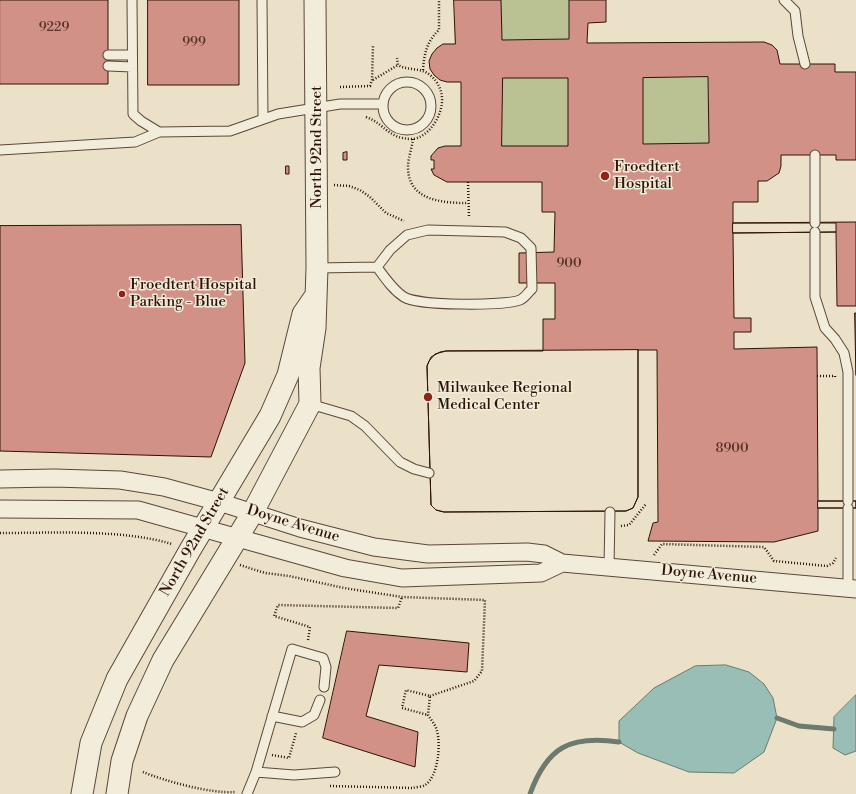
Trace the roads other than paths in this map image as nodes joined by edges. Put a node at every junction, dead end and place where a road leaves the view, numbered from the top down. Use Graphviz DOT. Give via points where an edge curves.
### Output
graph roads {
  1 [pos="132,0"];
  2 [pos="262,0"];
  3 [pos="315,0"];
  4 [pos="784,0"];
  5 [pos="108,55"];
  6 [pos="132,55"];
  7 [pos="805,64"];
  8 [pos="108,66"];
  9 [pos="132,67"];
  10 [pos="384,104"];
  11 [pos="316,108"];
  12 [pos="263,118"];
  13 [pos="159,132"];
  14 [pos="0,150"];
  15 [pos="816,155"];
  16 [pos="815,223"];
  17 [pos="815,232"];
  18 [pos="377,267"];
  19 [pos="317,268"];
  20 [pos="316,294"];
  21 [pos="310,404"];
  22 [pos="429,473"];
  23 [pos="0,479"];
  24 [pos="219,502"];
  25 [pos="0,509"];
  26 [pos="253,512"];
  27 [pos="610,512"];
  28 [pos="203,528"];
  29 [pos="238,537"];
  30 [pos="562,563"];
  31 [pos="609,567"];
  32 [pos="852,588"];
  33 [pos="324,687"];
  34 [pos="320,700"];
  35 [pos="272,716"];
  36 [pos="256,772"];
  37 [pos="335,772"];
  38 [pos="82,794"];
  39 [pos="117,794"];
  40 [pos="247,794"];
  1 -- 6 [label="lane"];
  2 -- 12 [label="lane"];
  3 -- 11 [label="street, North 92nd Street"];
  4 -- 7 [label="lane" via="795,11"];
  5 -- 6 [label="lane"];
  6 -- 9 [label="lane"];
  8 -- 9 [label="lane"];
  9 -- 13 [label="lane" via="133,114"];
  10 -- 10 [label="lane" via="390,122 404,129 412,129 426,122 432,108 431,99 422,86 407,81 392,87"];
  10 -- 11 [label="lane" via="340,104"];
  11 -- 12 [label="lane"];
  11 -- 19 [label="street, North 92nd Street"];
  12 -- 13 [label="lane" via="230,131"];
  13 -- 14 [label="lane" via="135,142"];
  15 -- 16 [label="lane"];
  17 -- 32 [label="lane" via="815,297 825,328 836,339 844,353 848,372 848,504"];
  18 -- 18 [label="lane" via="389,284 404,298 424,303 504,302 522,299 532,289 531,248 521,238 505,232 428,230 407,234"];
  18 -- 19 [label="lane"];
  19 -- 20 [label="street, North 92nd Street"];
  20 -- 21 [label="street, North 92nd Street" via="315,328 309,368"];
  20 -- 24 [label="street, North 92nd Street" via="302,314 288,375 270,416"];
  21 -- 22 [label="lane" via="351,416 365,426 400,462"];
  21 -- 26 [label="street, North 92nd Street"];
  23 -- 24 [label="street, Doyne Avenue" via="120,480 164,487"];
  24 -- 26 [label="street, Doyne Avenue"];
  24 -- 28 [label="street, North 92nd Street"];
  25 -- 28 [label="street, Doyne Avenue" via="138,510"];
  26 -- 29 [label="street, North 92nd Street"];
  26 -- 30 [label="street, Doyne Avenue" via="300,528 374,547 428,554 527,552 544,554"];
  27 -- 31 [label="lane"];
  28 -- 29 [label="street, Doyne Avenue"];
  28 -- 38 [label="street, North 92nd Street" via="117,679 91,743"];
  29 -- 30 [label="street, Doyne Avenue" via="345,568 402,578 540,573"];
  29 -- 39 [label="street, North 92nd Street" via="163,660 122,761"];
  30 -- 31 [label="street, Doyne Avenue"];
  31 -- 32 [label="street, Doyne Avenue"];
  33 -- 35 [label="lane" via="326,666 323,658 292,648"];
  34 -- 35 [label="lane" via="314,715 302,722"];
  35 -- 36 [label="lane"];
  36 -- 37 [label="lane" via="294,775"];
  36 -- 40 [label="lane"];
}
